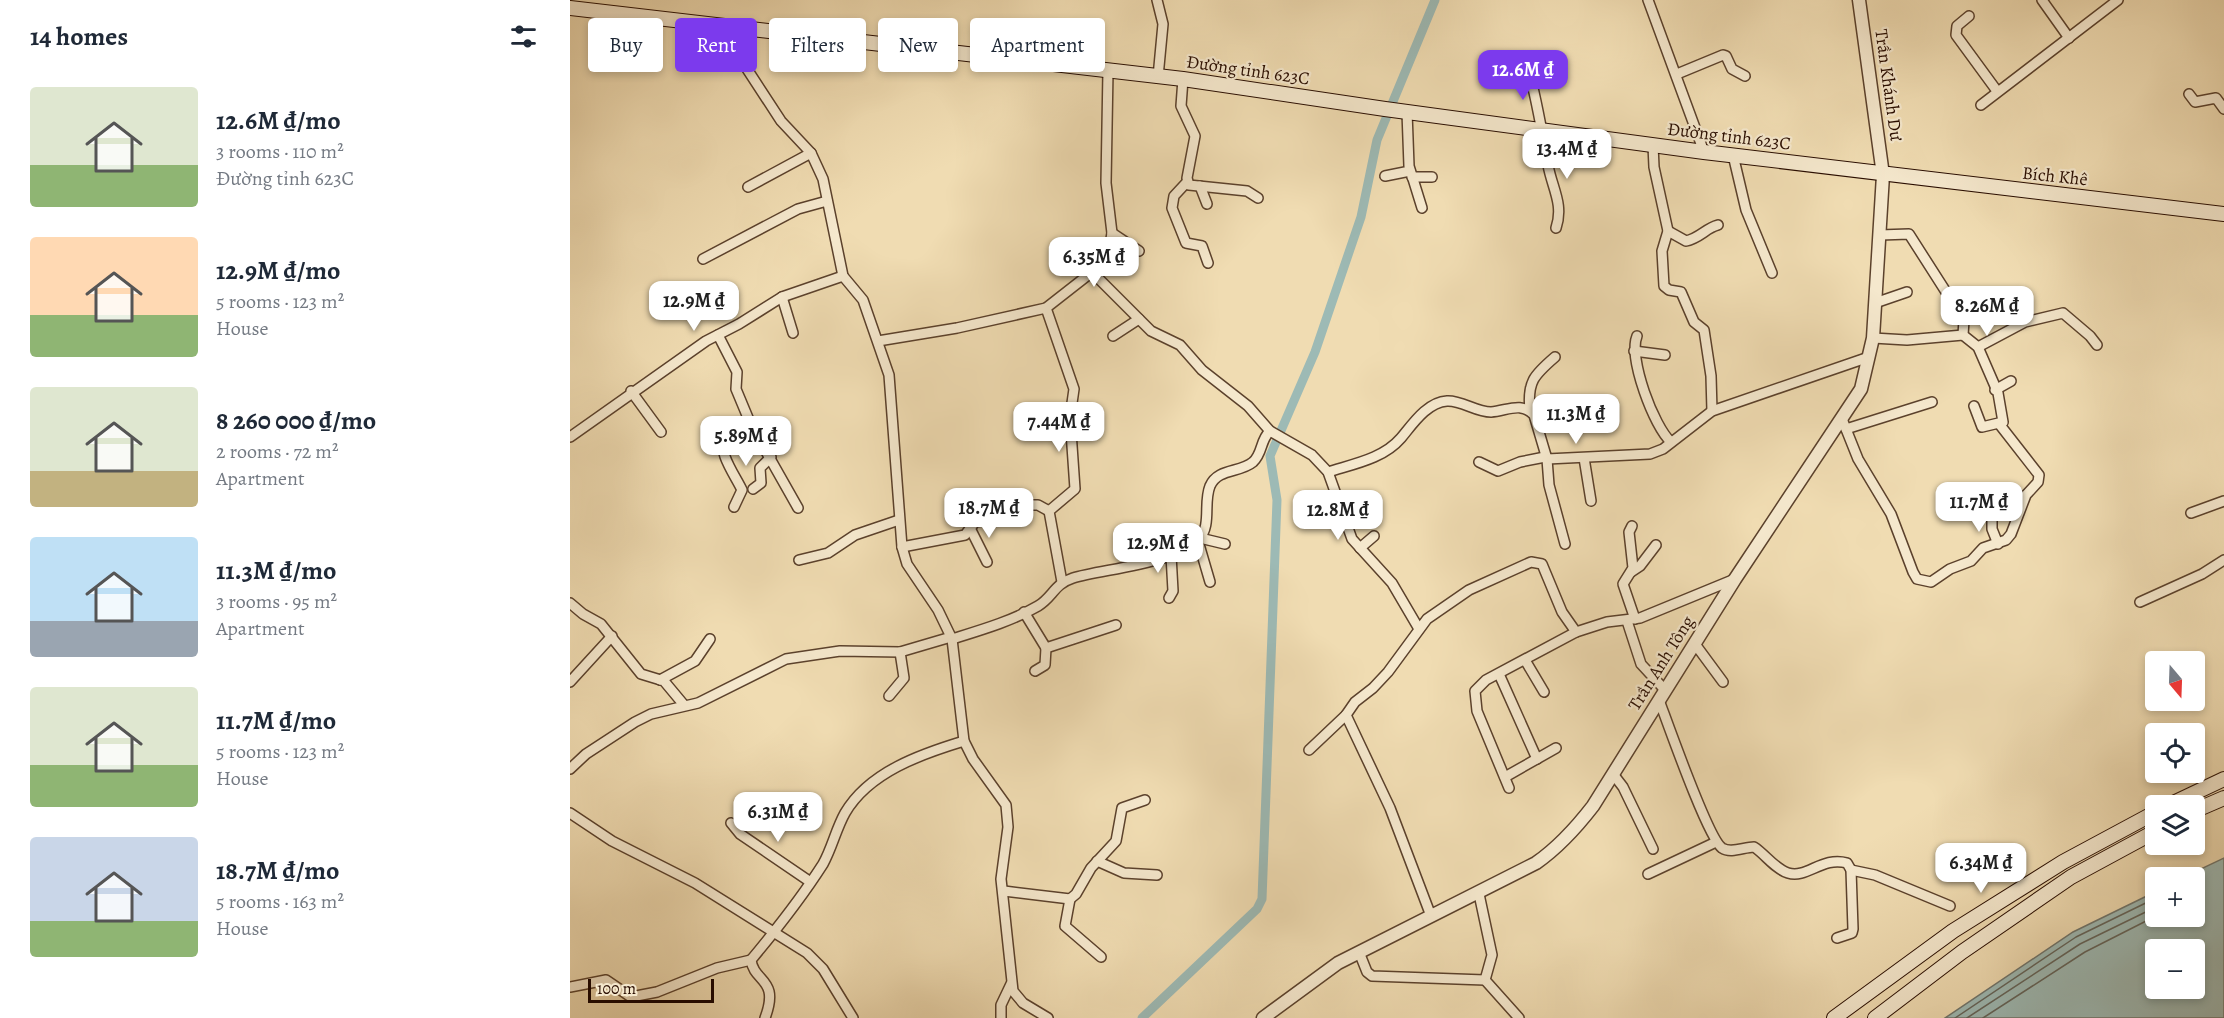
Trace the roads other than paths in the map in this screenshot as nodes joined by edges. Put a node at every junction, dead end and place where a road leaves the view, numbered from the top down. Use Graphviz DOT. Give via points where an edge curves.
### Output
graph roads {
  1 [pos="1157,0"];
  2 [pos="1648,0"];
  3 [pos="1859,0"];
  4 [pos="2042,0"];
  5 [pos="2118,0"];
  6 [pos="570,8"];
  7 [pos="1969,16"];
  8 [pos="675,21"];
  9 [pos="757,30"];
  10 [pos="2069,38"];
  11 [pos="1528,68"];
  12 [pos="1108,71"];
  13 [pos="749,72"];
  14 [pos="1677,74"];
  15 [pos="1745,76"];
  16 [pos="1158,77"];
  17 [pos="1183,78"];
  18 [pos="1997,91"];
  19 [pos="2189,94"];
  20 [pos="1982,105"];
  21 [pos="2224,109"];
  22 [pos="1395,111"];
  23 [pos="1542,129"];
  24 [pos="1653,145"];
  25 [pos="1704,152"];
  26 [pos="811,153"];
  27 [pos="1733,155"];
  28 [pos="1411,174"];
  29 [pos="1883,175"];
  30 [pos="1385,176"];
  31 [pos="1432,177"];
  32 [pos="1187,182"];
  33 [pos="1200,186"];
  34 [pos="748,187"];
  35 [pos="1258,198"];
  36 [pos="827,201"];
  37 [pos="1207,204"];
  38 [pos="1422,208"];
  39 [pos="2224,214"];
  40 [pos="1718,225"];
  41 [pos="1556,228"];
  42 [pos="1668,231"];
  43 [pos="1112,233"];
  44 [pos="1880,235"];
  45 [pos="1139,251"];
  46 [pos="703,259"];
  47 [pos="1208,263"];
  48 [pos="1092,272"];
  49 [pos="1772,273"];
  50 [pos="843,276"];
  51 [pos="1906,292"];
  52 [pos="782,297"];
  53 [pos="1875,303"];
  54 [pos="1046,308"];
  55 [pos="1139,320"];
  56 [pos="793,333"];
  57 [pos="718,335"];
  58 [pos="1963,335"];
  59 [pos="1113,336"];
  60 [pos="1637,336"];
  61 [pos="1873,338"];
  62 [pos="878,341"];
  63 [pos="2097,345"];
  64 [pos="1978,347"];
  65 [pos="1634,351"];
  66 [pos="1665,355"];
  67 [pos="1555,357"];
  68 [pos="1869,357"];
  69 [pos="2011,381"];
  70 [pos="1995,390"];
  71 [pos="631,391"];
  72 [pos="1932,402"];
  73 [pos="1974,406"];
  74 [pos="1530,410"];
  75 [pos="1712,411"];
  76 [pos="1844,424"];
  77 [pos="751,425"];
  78 [pos="2000,425"];
  79 [pos="661,432"];
  80 [pos="1276,434"];
  81 [pos="570,437"];
  82 [pos="1671,442"];
  83 [pos="771,457"];
  84 [pos="1546,458"];
  85 [pos="1584,458"];
  86 [pos="1479,462"];
  87 [pos="1328,472"];
  88 [pos="753,489"];
  89 [pos="1591,501"];
  90 [pos="2224,501"];
  91 [pos="734,507"];
  92 [pos="798,508"];
  93 [pos="1049,511"];
  94 [pos="2191,513"];
  95 [pos="1992,519"];
  96 [pos="899,520"];
  97 [pos="1632,526"];
  98 [pos="970,528"];
  99 [pos="1374,536"];
  100 [pos="1199,540"];
  101 [pos="1225,544"];
  102 [pos="1565,544"];
  103 [pos="1998,544"];
  104 [pos="1656,545"];
  105 [pos="902,547"];
  106 [pos="1360,548"];
  107 [pos="1171,555"];
  108 [pos="2224,560"];
  109 [pos="799,561"];
  110 [pos="987,562"];
  111 [pos="1631,572"];
  112 [pos="1735,579"];
  113 [pos="1062,582"];
  114 [pos="1210,582"];
  115 [pos="1169,598"];
  116 [pos="2140,602"];
  117 [pos="570,603"];
  118 [pos="1024,612"];
  119 [pos="1631,620"];
  120 [pos="1116,625"];
  121 [pos="1419,629"];
  122 [pos="1576,632"];
  123 [pos="612,636"];
  124 [pos="952,638"];
  125 [pos="710,639"];
  126 [pos="1695,644"];
  127 [pos="1046,648"];
  128 [pos="900,652"];
  129 [pos="1525,660"];
  130 [pos="1035,671"];
  131 [pos="1499,674"];
  132 [pos="660,680"];
  133 [pos="570,682"];
  134 [pos="1723,682"];
  135 [pos="1544,692"];
  136 [pos="1662,695"];
  137 [pos="889,696"];
  138 [pos="684,705"];
  139 [pos="1346,715"];
  140 [pos="964,741"];
  141 [pos="1556,748"];
  142 [pos="1309,750"];
  143 [pos="1537,759"];
  144 [pos="570,769"];
  145 [pos="1613,774"];
  146 [pos="1505,777"];
  147 [pos="2224,779"];
  148 [pos="1509,788"];
  149 [pos="2201,788"];
  150 [pos="2188,795"];
  151 [pos="2224,798"];
  152 [pos="1145,800"];
  153 [pos="2209,803"];
  154 [pos="2205,805"];
  155 [pos="570,813"];
  156 [pos="2145,818"];
  157 [pos="731,823"];
  158 [pos="2145,837"];
  159 [pos="1716,842"];
  160 [pos="1653,849"];
  161 [pos="1097,861"];
  162 [pos="1851,870"];
  163 [pos="1648,874"];
  164 [pos="1157,875"];
  165 [pos="809,881"];
  166 [pos="1004,891"];
  167 [pos="1479,894"];
  168 [pos="1070,899"];
  169 [pos="1950,906"];
  170 [pos="1431,916"];
  171 [pos="774,932"];
  172 [pos="1837,939"];
  173 [pos="1359,952"];
  174 [pos="1101,957"];
  175 [pos="751,960"];
  176 [pos="1485,980"];
  177 [pos="1011,984"];
  178 [pos="570,987"];
  179 [pos="765,1018"];
  180 [pos="853,1018"];
  181 [pos="1001,1018"];
  182 [pos="1048,1018"];
  183 [pos="1263,1018"];
  184 [pos="1519,1018"];
  185 [pos="1834,1018"];
  186 [pos="1875,1018"];
  1 -- 16 [label="street" via="1163,24"];
  2 -- 14 [label="street"];
  3 -- 29 [label="street, Trần Khánh Dư"];
  4 -- 10 [label="street"];
  5 -- 10 [label="street"];
  6 -- 8 [label="main road, Đường tỉnh 623C"];
  7 -- 18 [label="street" via="1957,27 1956,35"];
  9 -- 12 [label="main road, Đường tỉnh 623C"];
  10 -- 18 [label="street"];
  11 -- 23 [label="street"];
  12 -- 16 [label="main road, Đường tỉnh 623C"];
  12 -- 43 [label="street" via="1106,183"];
  13 -- 26 [label="street" via="781,121"];
  14 -- 15 [label="street" via="1722,55 1734,71"];
  14 -- 25 [label="street"];
  16 -- 17 [label="main road, Đường tỉnh 623C"];
  17 -- 22 [label="main road, Đường tỉnh 623C"];
  17 -- 32 [label="street" via="1181,106 1195,142"];
  18 -- 20 [label="street"];
  19 -- 21 [label="street" via="2195,102 2216,98"];
  22 -- 23 [label="main road, Đường tỉnh 623C"];
  22 -- 28 [label="street"];
  23 -- 24 [label="main road, Đường tỉnh 623C"];
  23 -- 41 [label="street" via="1559,201"];
  24 -- 25 [label="main road, Đường tỉnh 623C"];
  24 -- 42 [label="street"];
  25 -- 27 [label="main road, Đường tỉnh 623C"];
  26 -- 34 [label="street"];
  26 -- 36 [label="street" via="823,179"];
  27 -- 29 [label="main road, Đường tỉnh 623C"];
  27 -- 49 [label="street" via="1746,210"];
  28 -- 30 [label="street"];
  28 -- 31 [label="street"];
  28 -- 38 [label="street"];
  29 -- 39 [label="main road, Bích Khê"];
  29 -- 44 [label="street, Trần Anh Tông"];
  32 -- 33 [label="street"];
  32 -- 47 [label="street" via="1177,190 1172,208 1185,243 1202,246"];
  33 -- 35 [label="street" via="1247,191"];
  33 -- 37 [label="street"];
  36 -- 46 [label="street" via="798,208"];
  36 -- 50 [label="street"];
  40 -- 42 [label="street" via="1686,241"];
  42 -- 75 [label="street" via="1662,250 1665,286 1681,292 1694,322 1704,330"];
  43 -- 45 [label="street"];
  43 -- 48 [label="street" via="1109,251"];
  44 -- 53 [label="street, Trần Anh Tông"];
  44 -- 58 [label="street" via="1909,234 1964,320"];
  48 -- 54 [label="street"];
  48 -- 55 [label="street"];
  50 -- 52 [label="street"];
  50 -- 62 [label="street" via="864,300"];
  51 -- 53 [label="street"];
  52 -- 56 [label="street"];
  52 -- 57 [label="street"];
  53 -- 61 [label="street, Trần Anh Tông"];
  54 -- 62 [label="street"];
  54 -- 93 [label="street" via="1074,389 1070,417 1075,489"];
  55 -- 59 [label="street"];
  55 -- 80 [label="street" via="1151,331 1180,345"];
  57 -- 71 [label="street"];
  57 -- 77 [label="street" via="737,372 736,389"];
  58 -- 61 [label="street" via="1907,340"];
  58 -- 64 [label="street"];
  60 -- 65 [label="street"];
  61 -- 68 [label="street, Trần Anh Tông"];
  62 -- 96 [label="street" via="889,375"];
  63 -- 64 [label="street" via="2063,313 2025,322"];
  64 -- 70 [label="street"];
  65 -- 66 [label="street"];
  65 -- 82 [label="street" via="1646,394 1662,432"];
  67 -- 74 [label="street" via="1532,381 1528,395"];
  68 -- 75 [label="street"];
  68 -- 76 [label="street, Trần Anh Tông" via="1861,389"];
  69 -- 70 [label="street"];
  70 -- 78 [label="street" via="2004,422"];
  71 -- 79 [label="street"];
  71 -- 81 [label="street"];
  72 -- 76 [label="street"];
  73 -- 78 [label="street" via="1982,428"];
  74 -- 84 [label="street"];
  74 -- 87 [label="street" via="1517,406 1487,412 1442,402 1412,423 1382,455"];
  75 -- 82 [label="street"];
  76 -- 103 [label="street" via="1858,459 1891,514 1917,579 1930,582"];
  76 -- 112 [label="street, Trần Anh Tông"];
  77 -- 83 [label="street"];
  77 -- 91 [label="street" via="722,439 742,490"];
  78 -- 103 [label="street" via="2039,475 2026,495 2011,534"];
  80 -- 87 [label="street" via="1312,455"];
  80 -- 100 [label="street" via="1263,439 1253,462 1212,482 1206,526"];
  82 -- 85 [label="street" via="1650,454"];
  83 -- 88 [label="street" via="760,468 762,480"];
  83 -- 92 [label="street"];
  84 -- 85 [label="street"];
  84 -- 86 [label="street" via="1498,471"];
  84 -- 102 [label="street"];
  85 -- 89 [label="street"];
  87 -- 106 [label="street" via="1349,532"];
  90 -- 94 [label="street"];
  93 -- 98 [label="street" via="1038,505 1006,508 997,518 975,522"];
  93 -- 113 [label="street"];
  95 -- 103 [label="street"];
  96 -- 105 [label="street"];
  96 -- 109 [label="street" via="855,535 820,556"];
  97 -- 111 [label="street"];
  98 -- 105 [label="street" via="965,535"];
  98 -- 110 [label="street"];
  99 -- 106 [label="street"];
  100 -- 101 [label="street"];
  100 -- 107 [label="street"];
  100 -- 114 [label="street"];
  104 -- 111 [label="street" via="1644,563"];
  105 -- 124 [label="street" via="907,564"];
  106 -- 121 [label="street" via="1392,582"];
  107 -- 113 [label="street"];
  107 -- 115 [label="street" via="1173,591"];
  108 -- 116 [label="street"];
  111 -- 119 [label="street" via="1623,584"];
  112 -- 119 [label="street"];
  112 -- 126 [label="street, Trần Anh Tông"];
  113 -- 118 [label="street" via="1044,601"];
  117 -- 123 [label="street"];
  118 -- 124 [label="street"];
  118 -- 127 [label="street"];
  119 -- 122 [label="street" via="1607,622"];
  119 -- 136 [label="street" via="1641,664"];
  120 -- 127 [label="street"];
  121 -- 122 [label="street" via="1437,611 1469,590 1518,566 1536,562 1542,564 1562,612"];
  121 -- 139 [label="street" via="1388,672"];
  122 -- 129 [label="street"];
  123 -- 132 [label="street" via="640,674"];
  123 -- 133 [label="street"];
  124 -- 128 [label="street"];
  124 -- 140 [label="street"];
  125 -- 132 [label="street" via="695,662"];
  126 -- 134 [label="street"];
  126 -- 136 [label="street, Trần Anh Tông"];
  127 -- 130 [label="street" via="1045,665"];
  128 -- 137 [label="street" via="904,678"];
  128 -- 138 [label="street" via="840,651 786,659 698,703"];
  129 -- 131 [label="street"];
  129 -- 135 [label="street"];
  131 -- 143 [label="street"];
  131 -- 146 [label="street" via="1479,686 1475,696 1477,711"];
  132 -- 138 [label="street"];
  136 -- 145 [label="street, Trần Anh Tông"];
  136 -- 159 [label="street"];
  138 -- 144 [label="street" via="635,722"];
  139 -- 142 [label="street"];
  139 -- 170 [label="street" via="1389,808"];
  140 -- 165 [label="street" via="920,754 854,800 822,865"];
  140 -- 166 [label="street" via="1006,805"];
  141 -- 143 [label="street"];
  143 -- 146 [label="street"];
  145 -- 160 [label="street"];
  145 -- 167 [label="street, Trần Anh Tông" via="1593,806 1557,848"];
  146 -- 148 [label="street"];
  147 -- 149 [label="main road"];
  149 -- 150 [label="main road"];
  149 -- 153 [label="main road"];
  151 -- 153 [label="main road"];
  152 -- 161 [label="street" via="1122,808 1116,841"];
  153 -- 154 [label="main road"];
  155 -- 171 [label="street" via="612,841 695,883"];
  156 -- 185 [label="main road" via="2062,862 1953,931"];
  157 -- 165 [label="street" via="740,834"];
  158 -- 186 [label="main road" via="2071,877"];
  159 -- 162 [label="street" via="1730,850 1754,847 1787,873 1799,874 1835,860 1847,863"];
  159 -- 163 [label="street"];
  161 -- 164 [label="street" via="1124,873"];
  161 -- 168 [label="street"];
  162 -- 169 [label="street" via="1875,875"];
  162 -- 172 [label="street" via="1852,933"];
  165 -- 171 [label="street"];
  166 -- 168 [label="street"];
  166 -- 177 [label="street"];
  167 -- 170 [label="street, Trần Anh Tông"];
  167 -- 176 [label="street" via="1492,954"];
  168 -- 174 [label="street" via="1065,926"];
  170 -- 173 [label="street, Trần Anh Tông"];
  171 -- 175 [label="street"];
  171 -- 180 [label="street" via="817,962"];
  173 -- 176 [label="street" via="1372,976"];
  173 -- 183 [label="street, Trần Anh Tông"];
  175 -- 178 [label="street" via="631,997 606,980"];
  175 -- 179 [label="street" via="769,990"];
  176 -- 184 [label="street"];
  177 -- 181 [label="street" via="1001,1005"];
  177 -- 182 [label="street" via="1018,998"];
}
